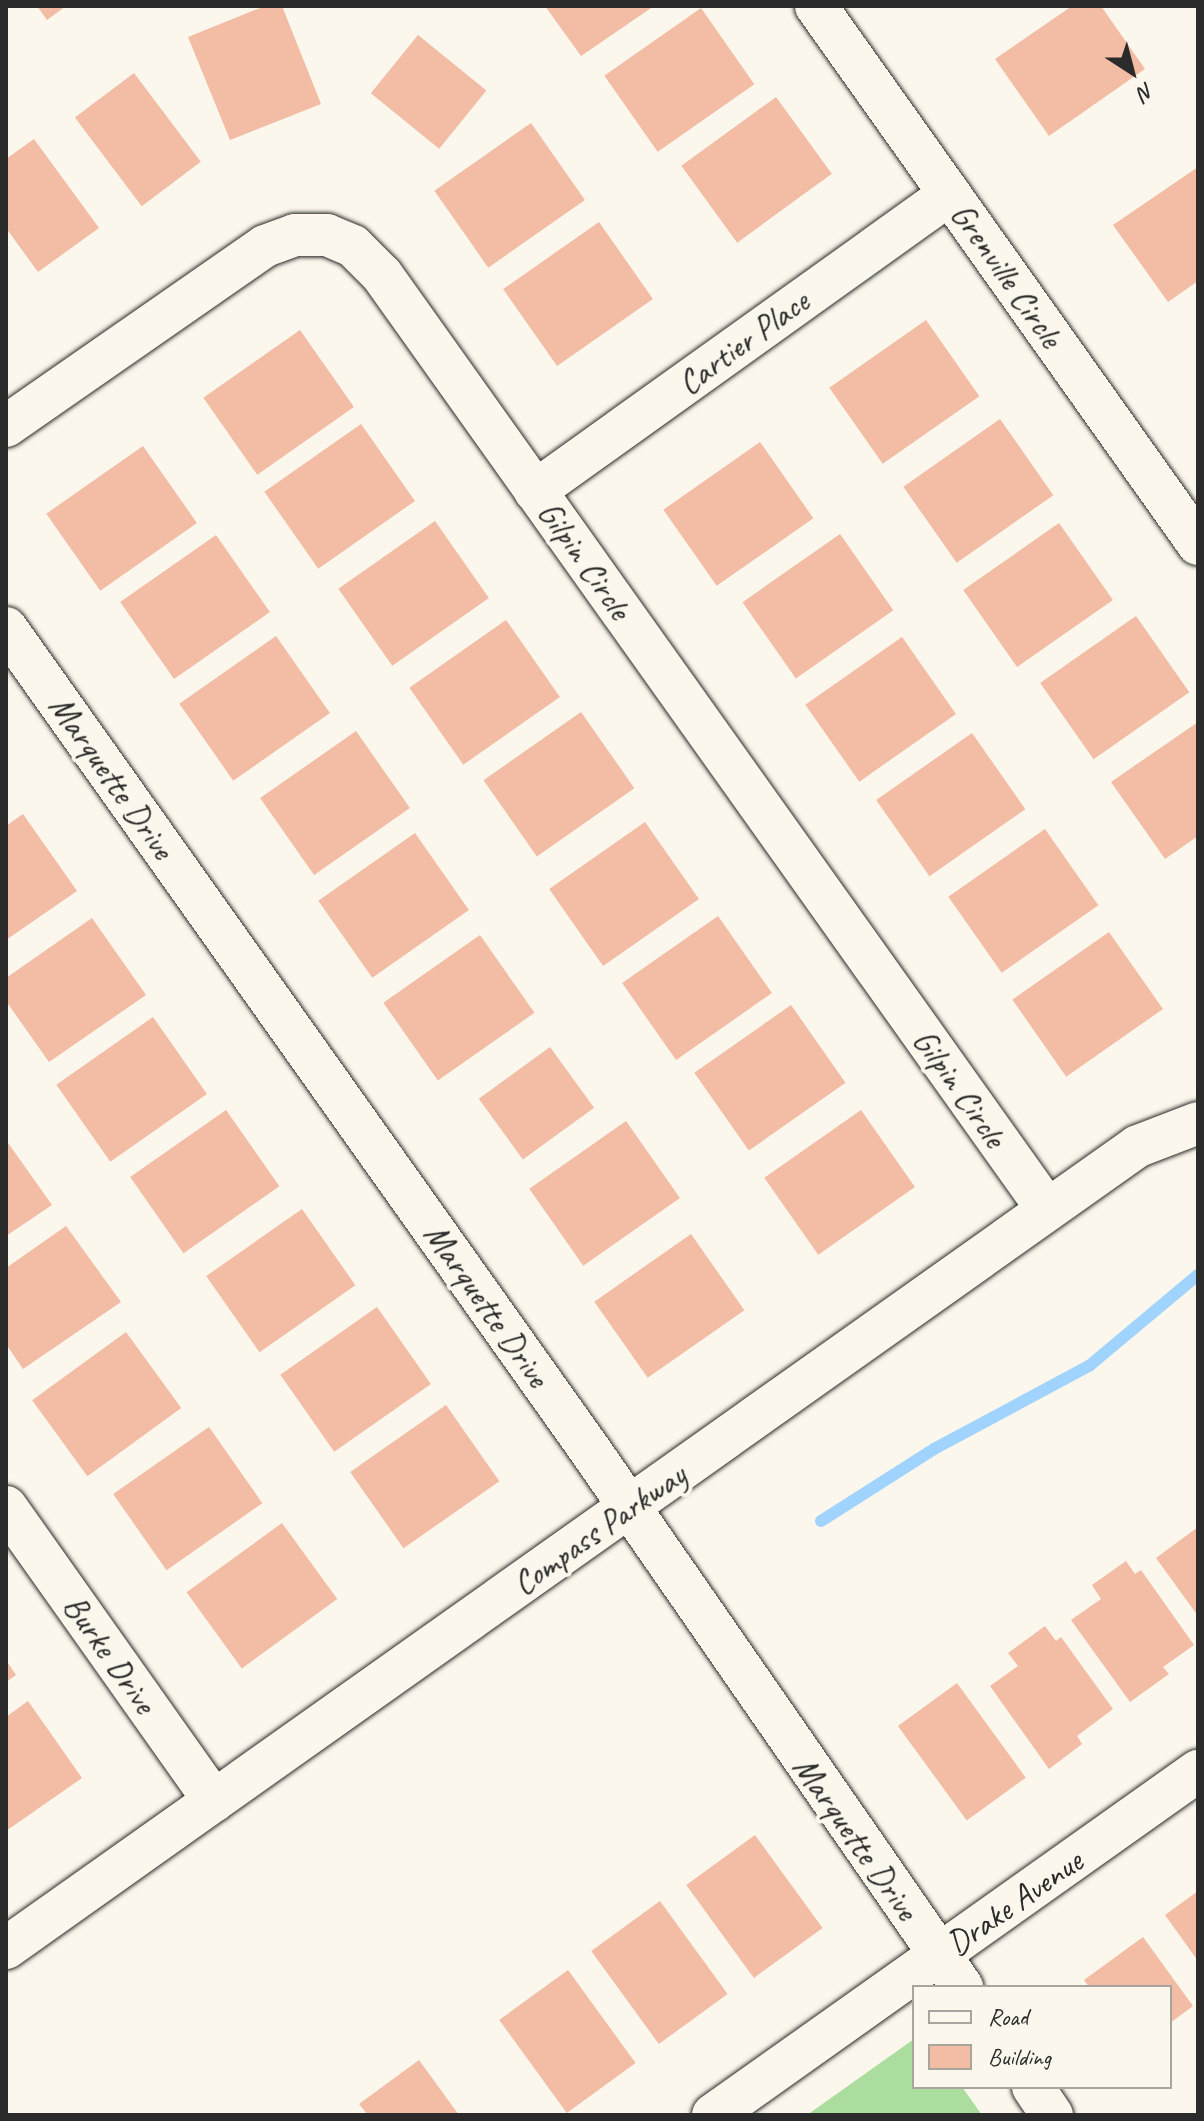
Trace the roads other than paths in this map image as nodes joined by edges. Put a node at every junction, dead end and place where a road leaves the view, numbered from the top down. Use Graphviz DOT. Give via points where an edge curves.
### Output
graph roads {
  1 [pos="816,6"];
  2 [pos="950,194"];
  3 [pos="6,426"];
  4 [pos="535,491"];
  5 [pos="1198,544"];
  6 [pos="6,628"];
  7 [pos="1198,1123"];
  8 [pos="1047,1209"];
  9 [pos="6,1507"];
  10 [pos="629,1507"];
  11 [pos="1198,1771"];
  12 [pos="214,1801"];
  13 [pos="6,1948"];
  14 [pos="950,1971"];
  15 [pos="927,1985"];
  16 [pos="912,1994"];
  17 [pos="1034,2089"];
  18 [pos="713,2115"];
  19 [pos="1052,2115"];
  1 -- 2 [label="street, Grenville Circle"];
  2 -- 4 [label="street, Cartier Place"];
  2 -- 5 [label="street, Grenville Circle"];
  3 -- 4 [label="street, Gilpin Circle" via="265,246 295,235 327,235 353,246 382,275"];
  4 -- 8 [label="street, Gilpin Circle"];
  6 -- 10 [label="street, Marquette Drive"];
  7 -- 8 [label="street, Compass Parkway" via="1138,1146"];
  8 -- 10 [label="street, Compass Parkway"];
  9 -- 12 [label="street, Burke Drive"];
  10 -- 12 [label="street, Compass Parkway"];
  10 -- 14 [label="street, Marquette Drive"];
  11 -- 14 [label="street, Drake Avenue"];
  12 -- 13 [label="street, Compass Parkway"];
  14 -- 15 [label="street, Drake Avenue"];
  16 -- 18 [label="street, Drake Avenue"];
  17 -- 19 [label="street"];
}
